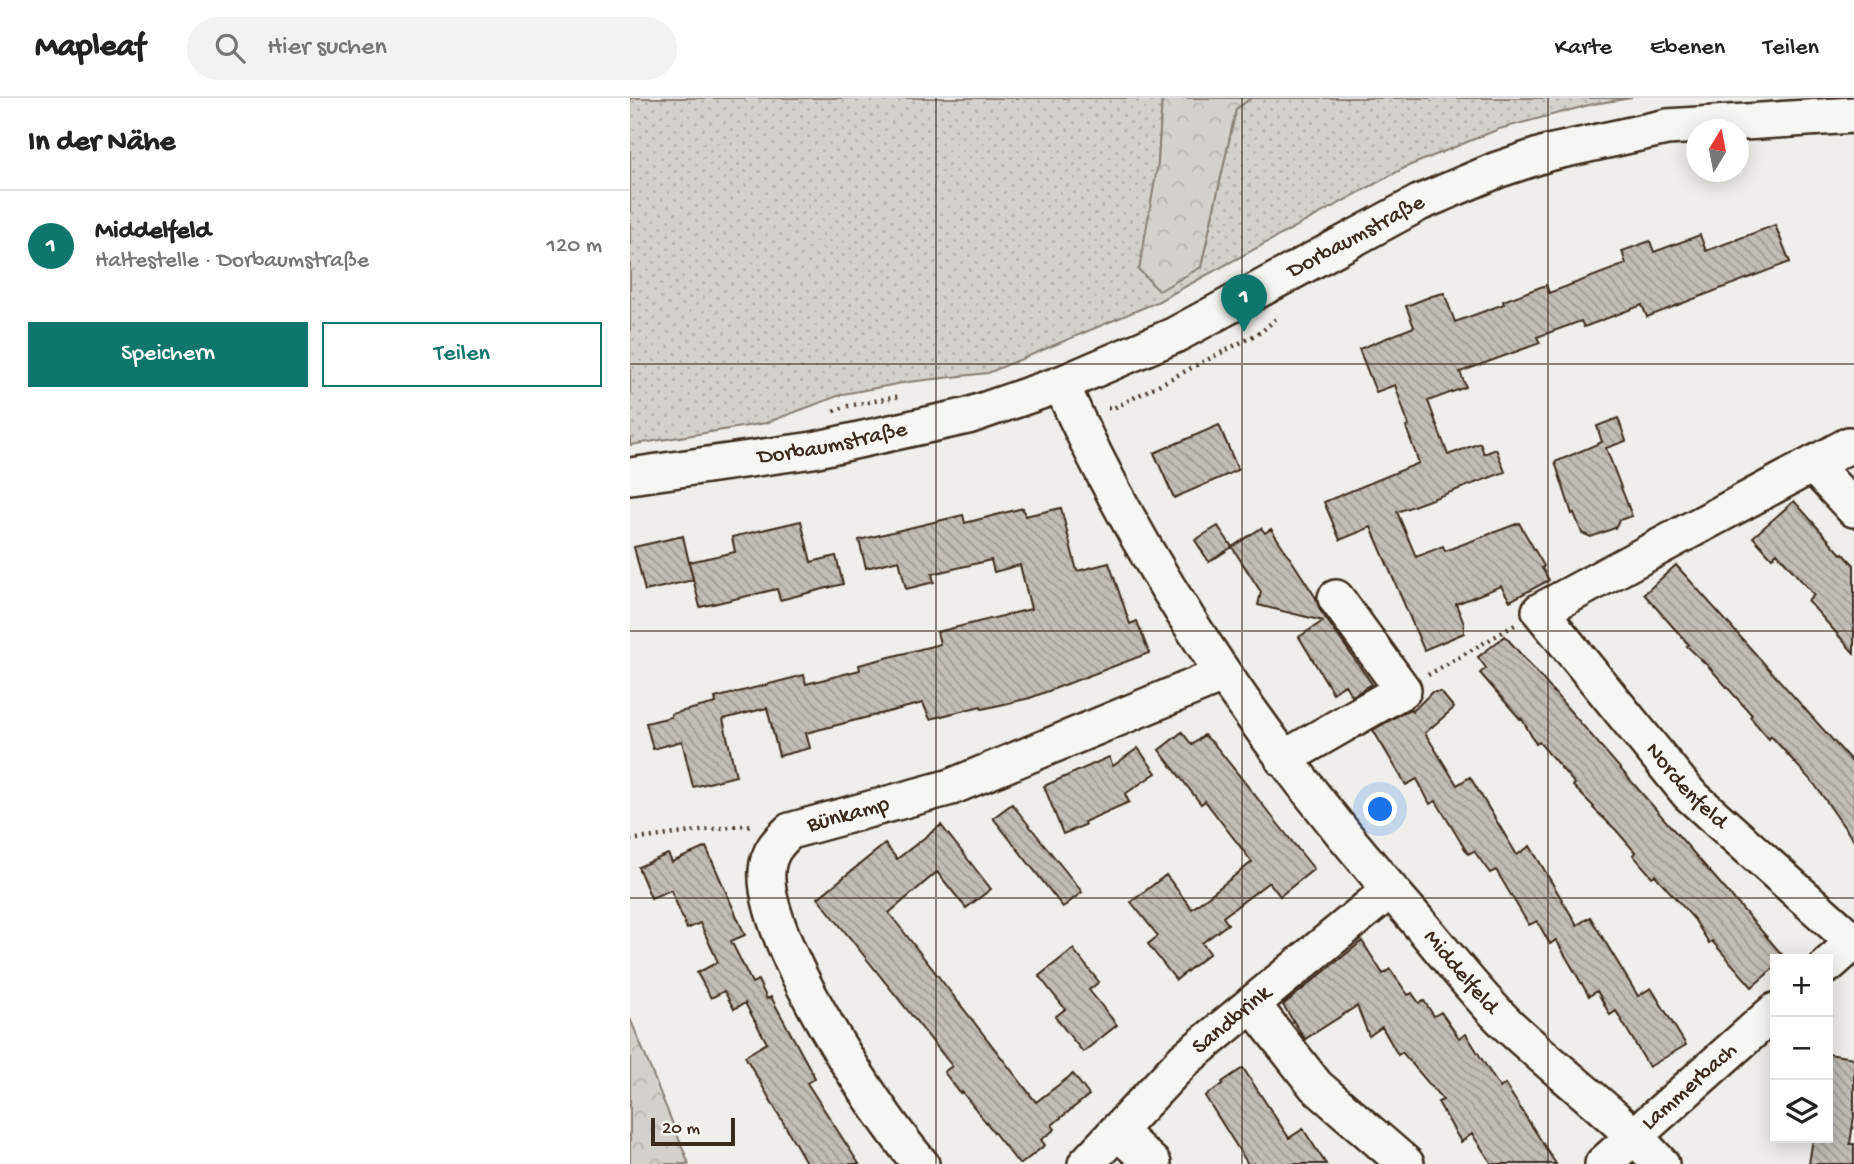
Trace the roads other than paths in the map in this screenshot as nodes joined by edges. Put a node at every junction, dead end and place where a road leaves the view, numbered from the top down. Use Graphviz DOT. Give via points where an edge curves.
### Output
graph roads {
  1 [pos="1854,115"];
  2 [pos="1067,397"];
  3 [pos="1849,445"];
  4 [pos="1813,465"];
  5 [pos="630,476"];
  6 [pos="1854,509"];
  7 [pos="1336,598"];
  8 [pos="1222,675"];
  9 [pos="1283,759"];
  10 [pos="1390,890"];
  11 [pos="1854,942"];
  12 [pos="1833,961"];
  13 [pos="1252,1004"];
  14 [pos="1770,1015"];
  15 [pos="1117,1131"];
  16 [pos="1633,1135"];
  17 [pos="921,1164"];
  18 [pos="1086,1164"];
  19 [pos="1153,1164"];
  20 [pos="1406,1164"];
  21 [pos="1603,1164"];
  22 [pos="1661,1164"];
  1 -- 2 [label="street, Dorbaumstraße" via="1667,127 1548,153 1497,170 1419,203"];
  2 -- 5 [label="street, Dorbaumstraße" via="813,450"];
  2 -- 8 [label="street, Middelfeld" via="1140,543"];
  3 -- 4 [label="street"];
  4 -- 6 [label="street"];
  4 -- 11 [label="street, Nordenfeld" via="1540,611 1689,794"];
  7 -- 9 [label="street" via="1403,690"];
  8 -- 9 [label="street, Middelfeld"];
  8 -- 17 [label="street, Bünkamp" via="951,787 790,831 773,847 767,871 769,899 803,983 846,1059"];
  9 -- 10 [label="street, Middelfeld"];
  10 -- 13 [label="street, Sandbrink"];
  10 -- 16 [label="street, Middelfeld" via="1507,1024"];
  11 -- 12 [label="street"];
  13 -- 15 [label="street, Sandbrink" via="1184,1060"];
  13 -- 20 [label="street" via="1316,1086"];
  14 -- 16 [label="street, Lammerbach"];
  15 -- 18 [label="street, Sandbrink"];
  15 -- 19 [label="street"];
  16 -- 21 [label="street, Lammerbach"];
  16 -- 22 [label="street, Middelfeld"];
}
